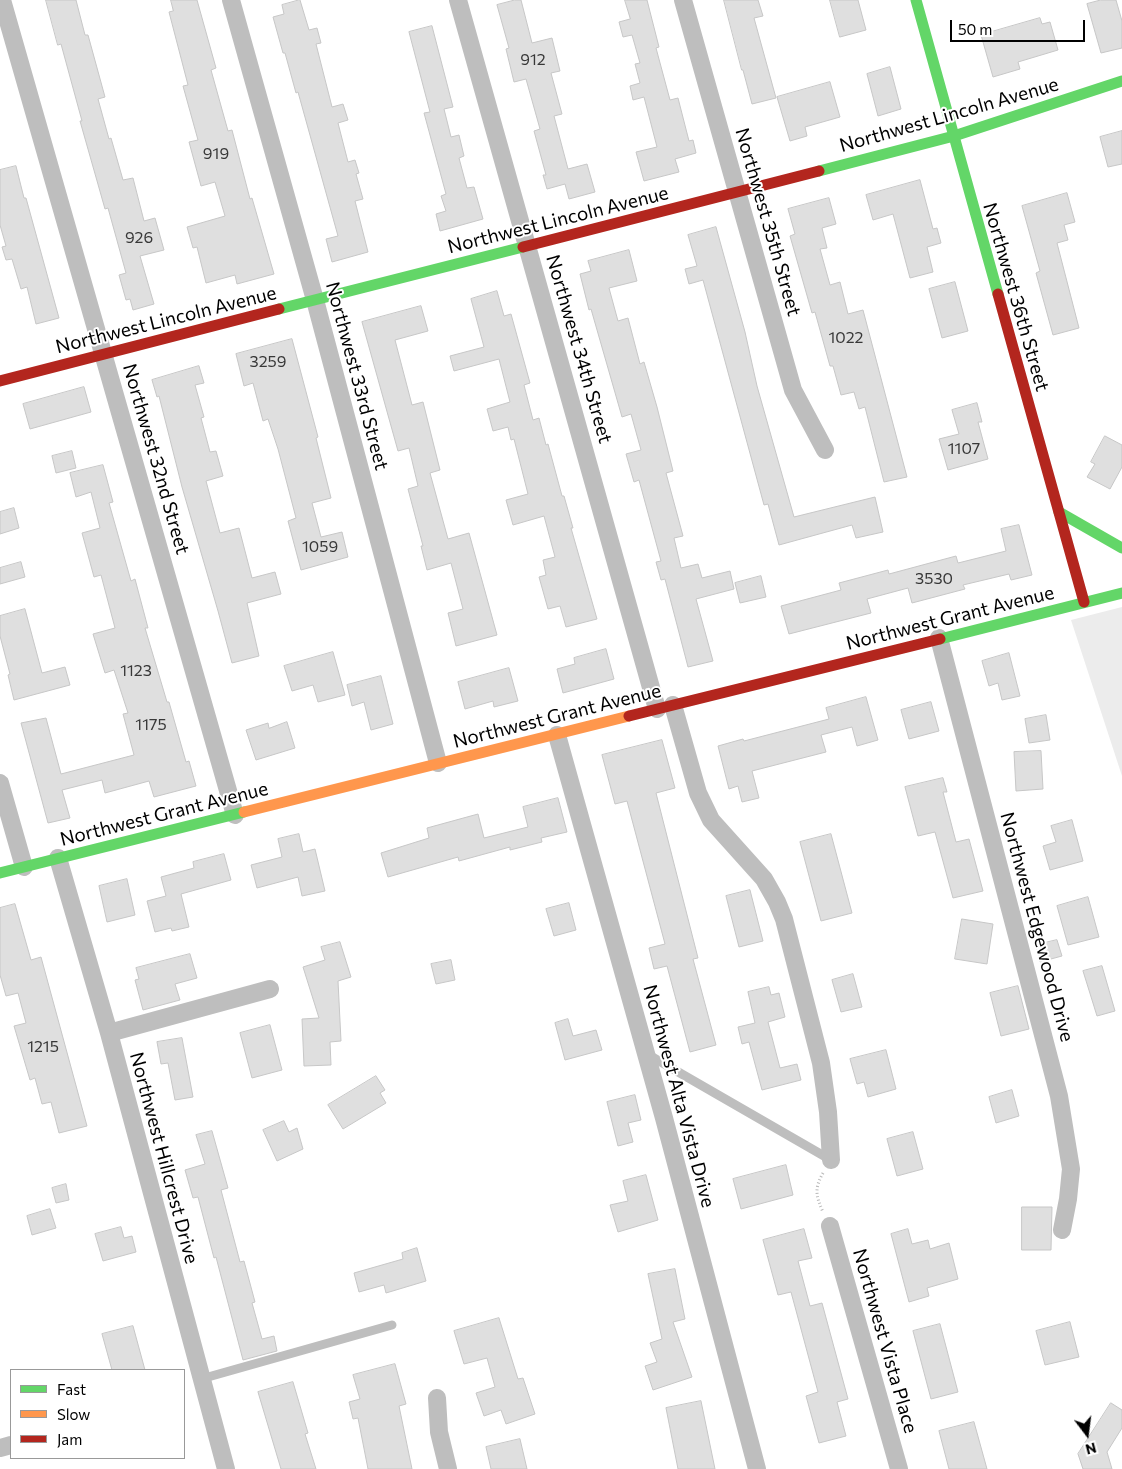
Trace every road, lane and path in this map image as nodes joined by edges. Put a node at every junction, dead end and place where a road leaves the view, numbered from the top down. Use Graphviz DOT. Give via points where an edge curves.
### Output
graph roads {
  1 [pos="2,0"];
  2 [pos="231,0"];
  3 [pos="458,0"];
  4 [pos="683,0"];
  5 [pos="916,0"];
  6 [pos="1122,81"];
  7 [pos="954,136"];
  8 [pos="737,192"];
  9 [pos="528,246"];
  10 [pos="315,300"];
  11 [pos="104,354"];
  12 [pos="0,381"];
  13 [pos="825,450"];
  14 [pos="1059,512"];
  15 [pos="1122,548"];
  16 [pos="1122,593"];
  17 [pos="1084,602"];
  18 [pos="939,638"];
  19 [pos="665,707"];
  20 [pos="558,736"];
  21 [pos="438,763"];
  22 [pos="0,783"];
  23 [pos="235,815"];
  24 [pos="58,858"];
  25 [pos="24,867"];
  26 [pos="0,873"];
  27 [pos="270,989"];
  28 [pos="109,1033"];
  29 [pos="646,1053"];
  30 [pos="831,1160"];
  31 [pos="830,1226"];
  32 [pos="1062,1230"];
  33 [pos="392,1325"];
  34 [pos="201,1379"];
  35 [pos="437,1398"];
  36 [pos="226,1469"];
  37 [pos="448,1469"];
  38 [pos="757,1469"];
  39 [pos="899,1469"];
  1 -- 11 [label="street, Northwest 32nd Street"];
  2 -- 10 [label="street, Northwest 33rd Street"];
  3 -- 9 [label="street, Northwest 34th Street"];
  4 -- 8 [label="street, Northwest 35th Street"];
  5 -- 7 [label="street, Northwest 36th Street"];
  6 -- 7 [label="street, Northwest Lincoln Avenue"];
  7 -- 8 [label="street, Northwest Lincoln Avenue"];
  7 -- 14 [label="street, Northwest 36th Street"];
  8 -- 9 [label="street, Northwest Lincoln Avenue"];
  8 -- 13 [label="street, Northwest 35th Street" via="793,390"];
  9 -- 10 [label="street, Northwest Lincoln Avenue"];
  9 -- 19 [label="street, Northwest 34th Street"];
  10 -- 11 [label="street, Northwest Lincoln Avenue"];
  10 -- 21 [label="street, Northwest 33rd Street"];
  11 -- 12 [label="street, Northwest Lincoln Avenue"];
  11 -- 23 [label="street, Northwest 32nd Street"];
  14 -- 15 [label="street"];
  14 -- 17 [label="street, Northwest 36th Street"];
  16 -- 17 [label="street, Northwest Grant Avenue"];
  17 -- 18 [label="street, Northwest Grant Avenue"];
  18 -- 19 [label="street, Northwest Grant Avenue"];
  18 -- 32 [label="street, Northwest Edgewood Drive" via="1059,1096 1071,1169"];
  19 -- 20 [label="street, Northwest Grant Avenue"];
  19 -- 30 [label="street, Northwest 34th Street" via="711,820 764,879 784,919 821,1063"];
  20 -- 21 [label="street, Northwest Grant Avenue"];
  20 -- 29 [label="street, Northwest Alta Vista Drive"];
  21 -- 23 [label="street, Northwest Grant Avenue"];
  22 -- 25 [label="street"];
  23 -- 24 [label="street, Northwest Grant Avenue"];
  24 -- 25 [label="street, Northwest Grant Avenue"];
  24 -- 28 [label="street, Northwest Hillcrest Drive"];
  25 -- 26 [label="street, Northwest Grant Avenue"];
  27 -- 28 [label="street"];
  28 -- 34 [label="street, Northwest Hillcrest Drive"];
  29 -- 30 [label="lane"];
  29 -- 38 [label="street, Northwest Alta Vista Drive"];
  30 -- 31 [label="path" via="816,1188"];
  31 -- 39 [label="street, Northwest Vista Place"];
  33 -- 34 [label="lane"];
  34 -- 36 [label="street, Northwest Hillcrest Drive"];
  35 -- 37 [label="street" via="439,1432"];
}
